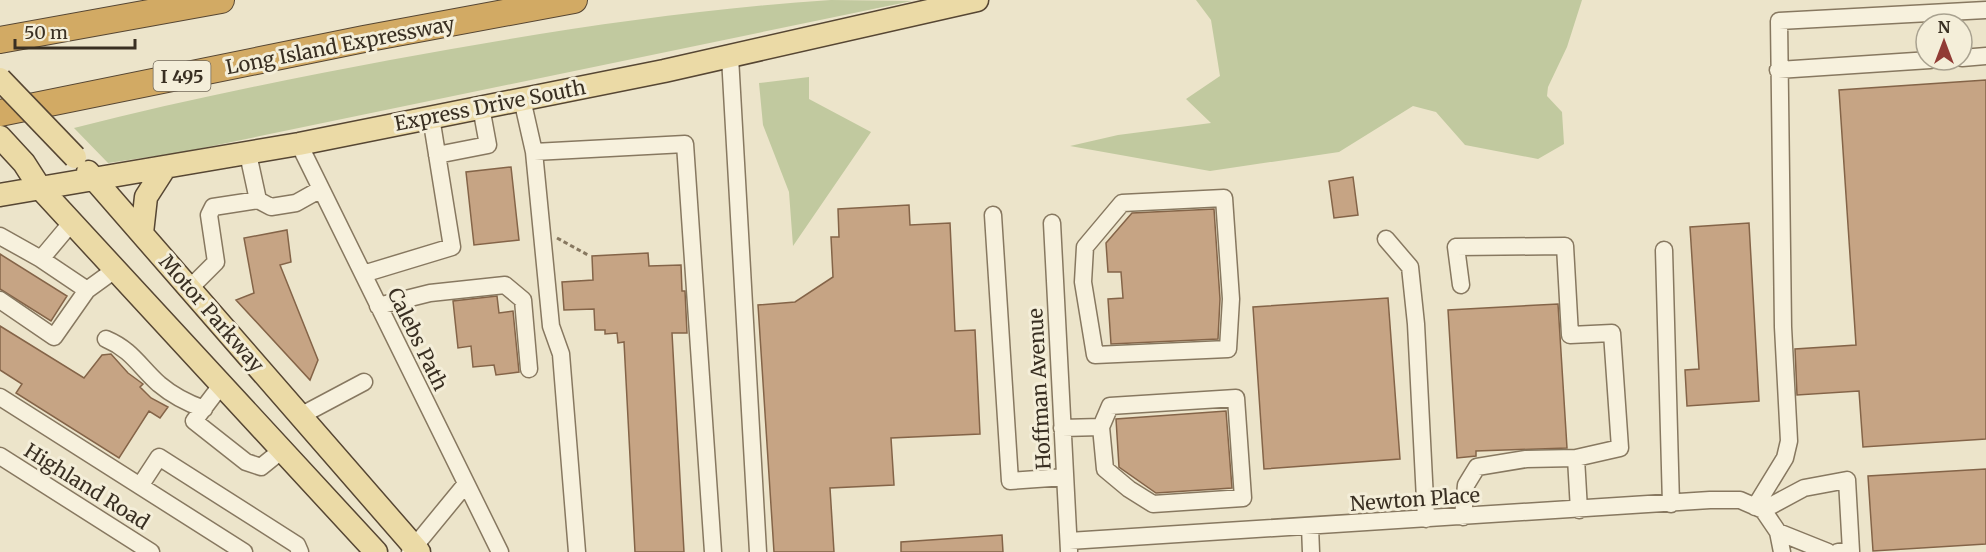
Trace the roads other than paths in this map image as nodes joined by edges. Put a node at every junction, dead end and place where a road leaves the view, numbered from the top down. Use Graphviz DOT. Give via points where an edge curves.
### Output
graph roads {
  1 [pos="221,0"];
  2 [pos="574,0"];
  3 [pos="977,0"];
  4 [pos="1986,10"];
  5 [pos="0,40"];
  6 [pos="730,57"];
  7 [pos="1914,61"];
  8 [pos="1779,70"];
  9 [pos="0,79"];
  10 [pos="522,99"];
  11 [pos="481,107"];
  12 [pos="0,113"];
  13 [pos="431,117"];
  14 [pos="0,137"];
  15 [pos="299,144"];
  16 [pos="534,152"];
  17 [pos="248,154"];
  18 [pos="437,155"];
  19 [pos="164,169"];
  20 [pos="94,179"];
  21 [pos="40,188"];
  22 [pos="321,189"];
  23 [pos="0,195"];
  24 [pos="258,200"];
  25 [pos="993,216"];
  26 [pos="72,222"];
  27 [pos="1052,223"];
  28 [pos="142,233"];
  29 [pos="0,236"];
  30 [pos="1386,239"];
  31 [pos="1664,250"];
  32 [pos="41,259"];
  33 [pos="116,270"];
  34 [pos="363,274"];
  35 [pos="1054,282"];
  36 [pos="1083,282"];
  37 [pos="1461,285"];
  38 [pos="190,288"];
  39 [pos="87,290"];
  40 [pos="0,300"];
  41 [pos="378,306"];
  42 [pos="106,339"];
  43 [pos="529,369"];
  44 [pos="364,382"];
  45 [pos="222,384"];
  46 [pos="0,397"];
  47 [pos="204,409"];
  48 [pos="300,416"];
  49 [pos="1101,427"];
  50 [pos="1062,428"];
  51 [pos="282,450"];
  52 [pos="0,456"];
  53 [pos="1576,458"];
  54 [pos="1065,477"];
  55 [pos="465,485"];
  56 [pos="140,486"];
  57 [pos="1671,504"];
  58 [pos="1759,508"];
  59 [pos="1579,510"];
  60 [pos="1463,517"];
  61 [pos="1426,519"];
  62 [pos="1310,526"];
  63 [pos="1778,532"];
  64 [pos="1166,544"];
  65 [pos="1069,547"];
  66 [pos="414,550"];
  67 [pos="151,552"];
  68 [pos="244,552"];
  69 [pos="300,552"];
  70 [pos="376,552"];
  71 [pos="500,552"];
  72 [pos="577,552"];
  73 [pos="713,552"];
  74 [pos="758,552"];
  75 [pos="1311,552"];
  76 [pos="1782,552"];
  77 [pos="1828,552"];
  78 [pos="1838,552"];
  1 -- 5 [label="highway"];
  2 -- 12 [label="highway, Long Island Expressway / I 495"];
  3 -- 6 [label="main road, Express Drive South"];
  4 -- 8 [label="street" via="1779,21"];
  6 -- 10 [label="main road, Express Drive South"];
  6 -- 74 [label="street"];
  7 -- 8 [label="street"];
  8 -- 58 [label="street" via="1789,441 1785,458"];
  9 -- 20 [label="main road, Motor Parkway, bridge"];
  10 -- 11 [label="main road, Express Drive South"];
  10 -- 16 [label="street"];
  11 -- 13 [label="main road, Express Drive South"];
  11 -- 18 [label="street" via="488,145"];
  13 -- 15 [label="main road, Express Drive South"];
  13 -- 18 [label="street"];
  14 -- 21 [label="main road, Motor Parkway"];
  15 -- 17 [label="main road, Express Drive South"];
  15 -- 22 [label="street, Calebs Path"];
  16 -- 72 [label="street" via="551,326 561,354"];
  16 -- 73 [label="street" via="685,144"];
  17 -- 19 [label="main road, Express Drive South"];
  17 -- 24 [label="street"];
  18 -- 34 [label="street" via="452,247"];
  19 -- 20 [label="main road, Express Drive South"];
  19 -- 28 [label="main road" via="146,197"];
  20 -- 21 [label="main road, Express Drive South"];
  20 -- 28 [label="main road, Motor Parkway"];
  21 -- 23 [label="main road, Express Drive South"];
  21 -- 26 [label="main road, Motor Parkway"];
  22 -- 24 [label="street" via="271,207"];
  22 -- 34 [label="street, Calebs Path"];
  24 -- 38 [label="street" via="213,207 209,215 216,262"];
  25 -- 54 [label="street" via="1010,481"];
  26 -- 32 [label="street"];
  26 -- 33 [label="main road, Motor Parkway"];
  27 -- 35 [label="street, Hoffman Avenue"];
  28 -- 38 [label="main road, Motor Parkway"];
  29 -- 32 [label="street"];
  30 -- 61 [label="street" via="1410,267"];
  31 -- 57 [label="street"];
  32 -- 39 [label="street"];
  33 -- 39 [label="street"];
  33 -- 45 [label="main road, Motor Parkway"];
  34 -- 41 [label="street, Calebs Path"];
  35 -- 36 [label="street"];
  35 -- 50 [label="street, Hoffman Avenue"];
  36 -- 36 [label="street" via="1085,247 1122,203 1224,198 1231,299 1228,349 1095,355"];
  37 -- 53 [label="street" via="1456,247 1565,246 1569,335 1612,333 1620,448"];
  38 -- 48 [label="main road, Motor Parkway"];
  39 -- 40 [label="street" via="54,336"];
  41 -- 43 [label="street" via="430,293 506,285 523,300"];
  41 -- 55 [label="street, Calebs Path"];
  42 -- 47 [label="street" via="122,346 158,383 184,402"];
  44 -- 48 [label="street"];
  45 -- 47 [label="street"];
  45 -- 51 [label="main road, Motor Parkway"];
  46 -- 56 [label="street"];
  47 -- 51 [label="street" via="194,421 246,462 261,466"];
  48 -- 66 [label="main road, Motor Parkway"];
  49 -- 49 [label="street" via="1110,406 1236,398 1243,498 1153,504 1105,469"];
  49 -- 50 [label="street"];
  50 -- 54 [label="street, Hoffman Avenue"];
  51 -- 70 [label="main road, Motor Parkway"];
  52 -- 67 [label="street, Highland Road"];
  53 -- 59 [label="street"];
  53 -- 60 [label="street" via="1526,459 1477,466 1466,485"];
  54 -- 65 [label="street, Hoffman Avenue"];
  55 -- 66 [label="street"];
  55 -- 71 [label="street, Calebs Path"];
  56 -- 68 [label="street"];
  56 -- 69 [label="street" via="159,457 297,544"];
  57 -- 58 [label="street, Newton Place" via="1740,500"];
  57 -- 59 [label="street, Newton Place"];
  58 -- 63 [label="street"];
  58 -- 78 [label="street" via="1804,488 1847,480 1851,551"];
  59 -- 60 [label="street, Newton Place"];
  60 -- 61 [label="street, Newton Place"];
  61 -- 62 [label="street, Newton Place"];
  62 -- 64 [label="street, Newton Place"];
  62 -- 75 [label="street"];
  63 -- 76 [label="street"];
  63 -- 77 [label="street"];
  64 -- 65 [label="street, Newton Place"];
}
